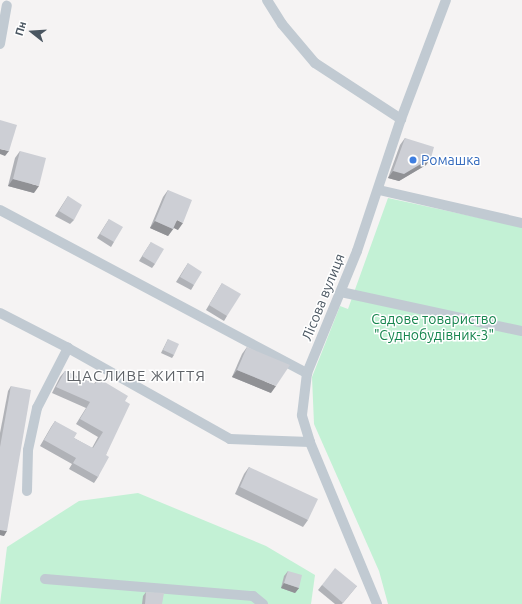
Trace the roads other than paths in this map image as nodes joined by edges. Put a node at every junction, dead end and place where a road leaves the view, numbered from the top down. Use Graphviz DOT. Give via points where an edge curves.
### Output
graph roads {
  1 [pos="267,0"];
  2 [pos="446,0"];
  3 [pos="7,6"];
  4 [pos="0,44"];
  5 [pos="401,119"];
  6 [pos="379,190"];
  7 [pos="0,210"];
  8 [pos="522,223"];
  9 [pos="341,292"];
  10 [pos="0,314"];
  11 [pos="522,331"];
  12 [pos="68,348"];
  13 [pos="307,372"];
  14 [pos="310,442"];
  15 [pos="27,491"];
  16 [pos="45,579"];
  17 [pos="264,604"];
  18 [pos="377,604"];
  1 -- 5 [label="street" via="282,24 315,63"];
  2 -- 5 [label="street, Лісова вулиця"];
  3 -- 4 [label="street"];
  5 -- 6 [label="street, Лісова вулиця"];
  6 -- 8 [label="street"];
  6 -- 9 [label="street, Лісова вулиця"];
  7 -- 13 [label="street"];
  9 -- 11 [label="street"];
  9 -- 13 [label="street, Лісова вулиця"];
  10 -- 12 [label="street"];
  12 -- 14 [label="street" via="230,439"];
  12 -- 15 [label="street" via="38,408 28,450"];
  13 -- 14 [label="street, Лісова вулиця" via="302,415"];
  14 -- 18 [label="street, Лісова вулиця"];
  16 -- 17 [label="street" via="253,596"];
}
